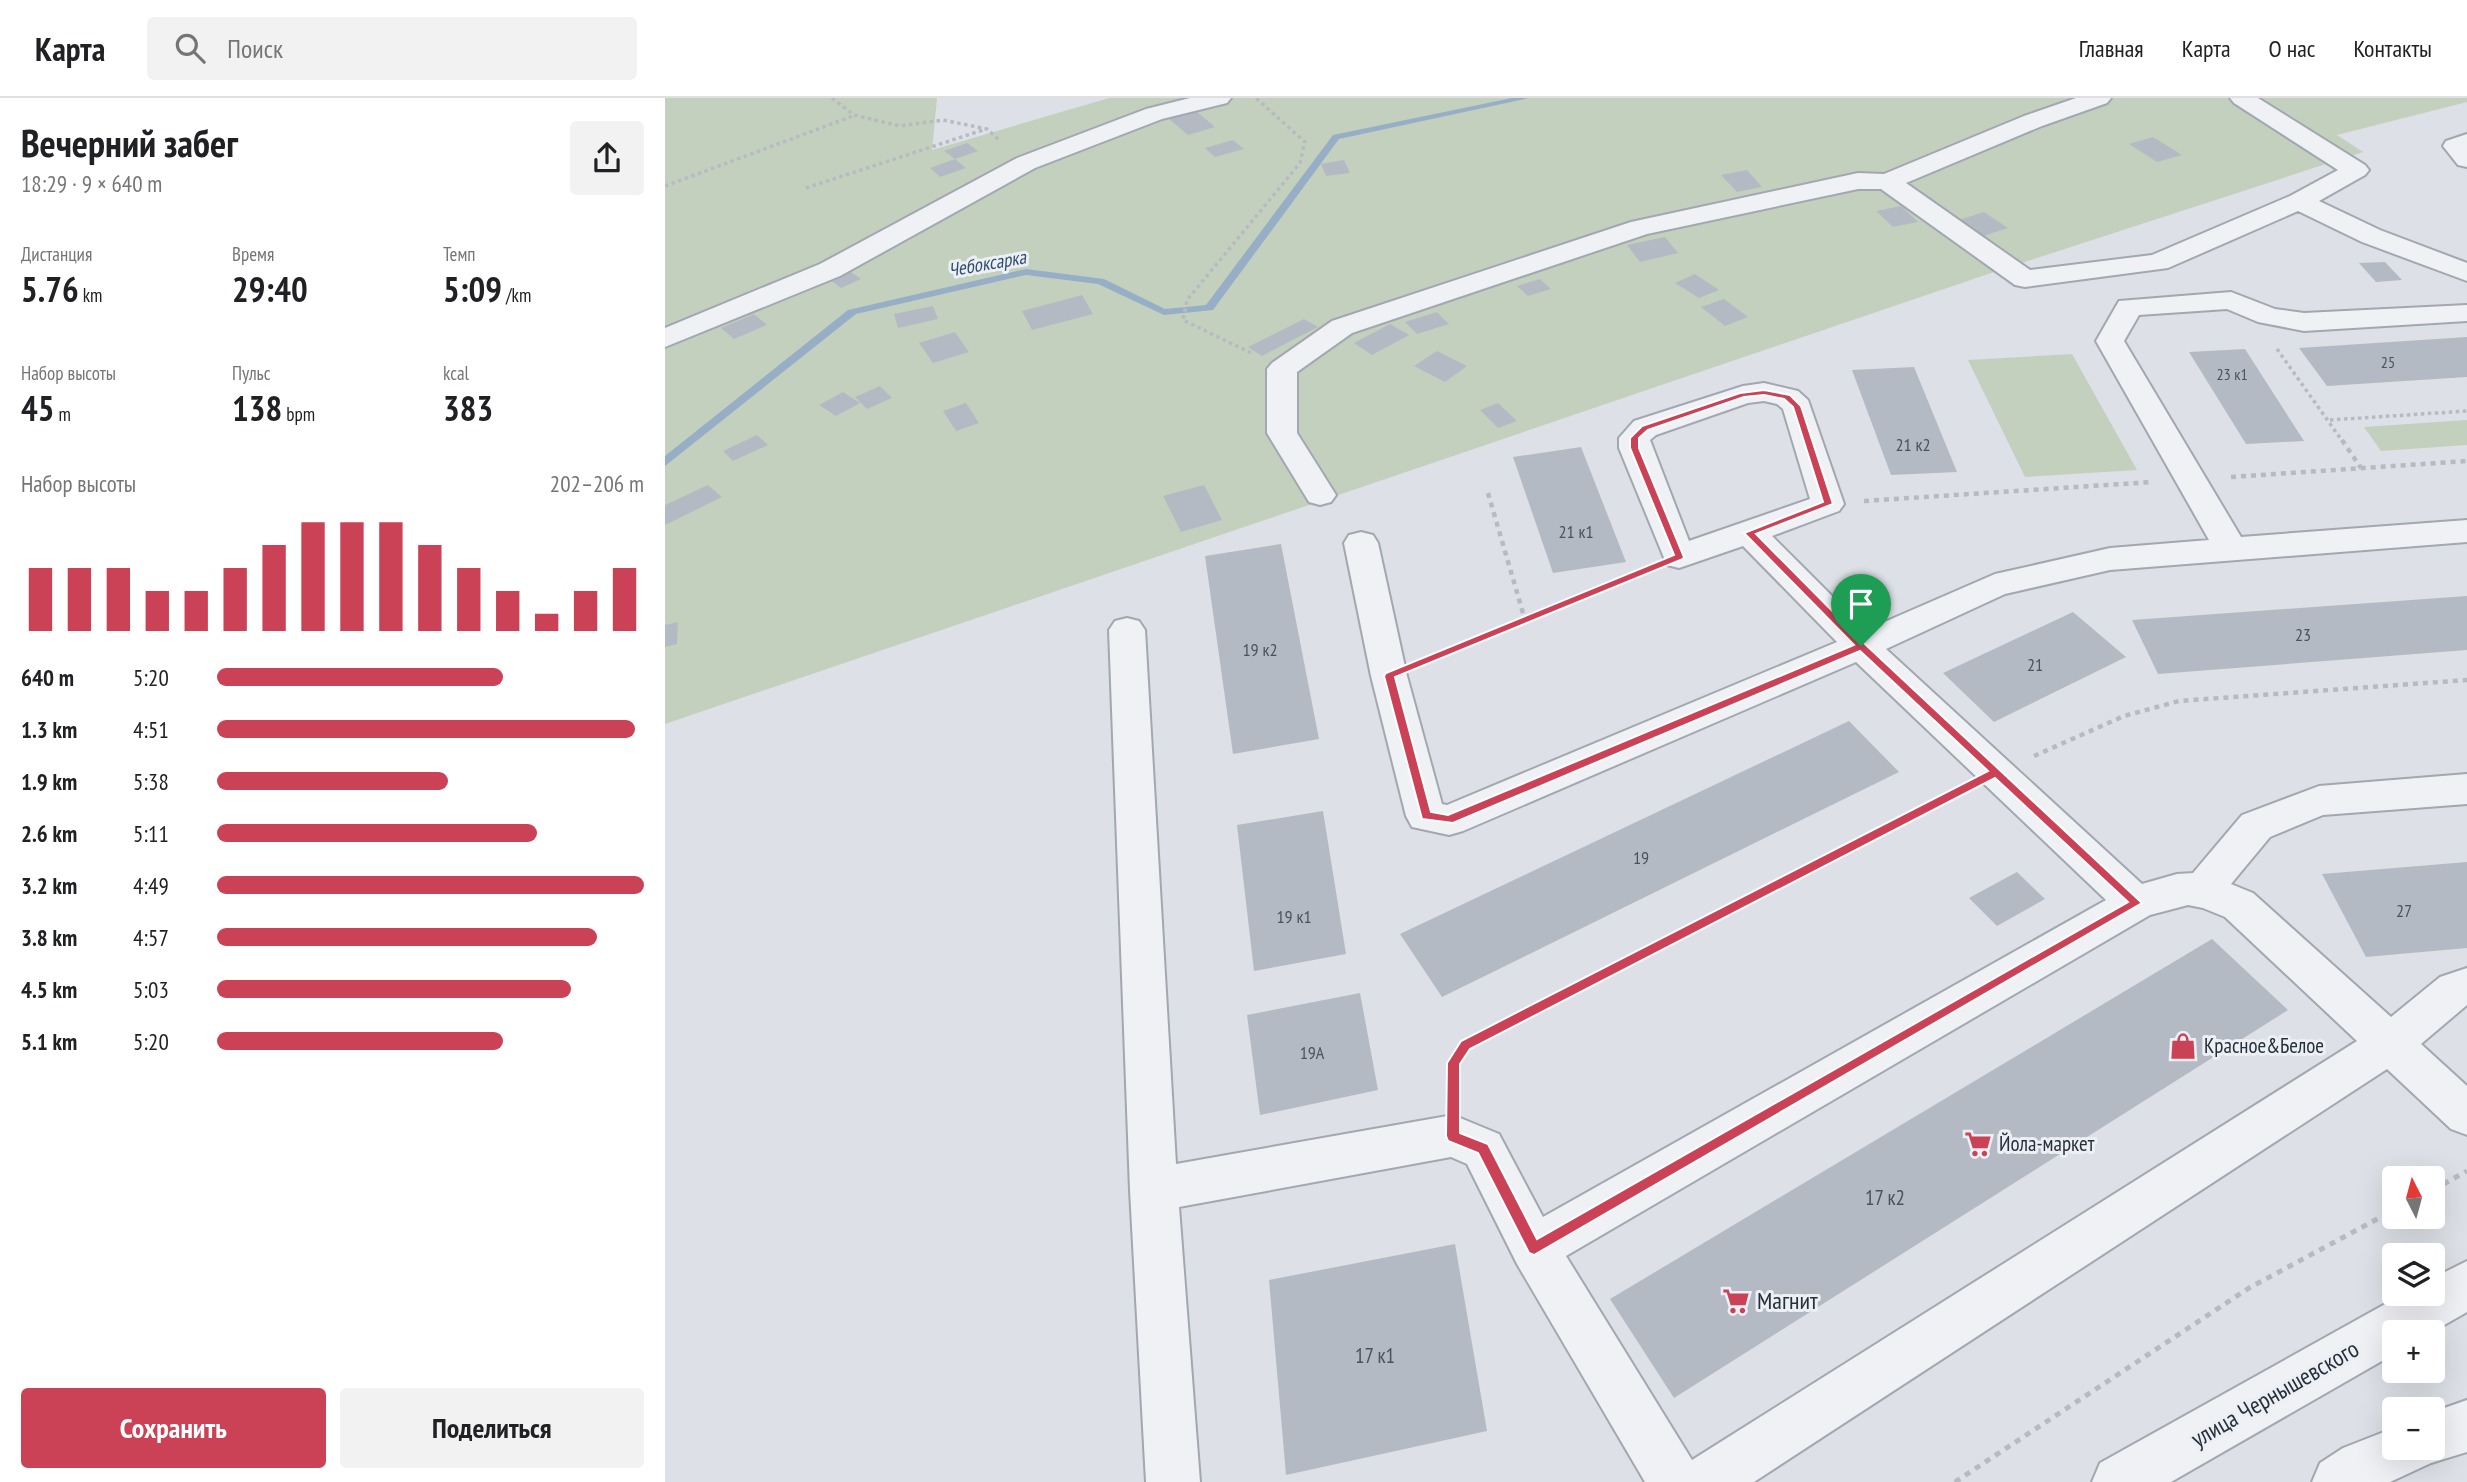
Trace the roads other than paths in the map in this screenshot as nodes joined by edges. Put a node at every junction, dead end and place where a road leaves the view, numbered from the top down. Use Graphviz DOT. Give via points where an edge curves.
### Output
graph roads {
  1 [pos="1219,98"];
  2 [pos="2099,98"];
  3 [pos="2242,98"];
  4 [pos="2467,141"];
  5 [pos="2467,160"];
  6 [pos="1887,182"];
  7 [pos="2299,201"];
  8 [pos="2467,273"];
  9 [pos="2467,313"];
  10 [pos="665,338"];
  11 [pos="1319,495"];
  12 [pos="2467,531"];
  13 [pos="1749,533"];
  14 [pos="1361,543"];
  15 [pos="2231,549"];
  16 [pos="1126,630"];
  17 [pos="1861,646"];
  18 [pos="2467,789"];
  19 [pos="2203,890"];
  20 [pos="2136,903"];
  21 [pos="2467,986"];
  22 [pos="2390,1044"];
  23 [pos="2467,1115"];
  24 [pos="1154,1190"];
  25 [pos="1534,1248"];
  26 [pos="2467,1285"];
  27 [pos="2467,1426"];
  28 [pos="2445,1434"];
  29 [pos="2382,1459"];
  30 [pos="1173,1482"];
  31 [pos="1675,1482"];
  32 [pos="1706,1482"];
  33 [pos="2119,1482"];
  34 [pos="2339,1482"];
  1 -- 10 [label="street" via="1154,114 1026,163 830,270"];
  2 -- 6 [label="street"];
  3 -- 7 [label="street" via="2356,170"];
  4 -- 5 [label="street" via="2455,146"];
  6 -- 7 [label="street" via="2025,279 2158,262"];
  6 -- 11 [label="street" via="1858,181 1640,228 1342,327 1282,369 1282,433"];
  7 -- 8 [label="street" via="2371,236"];
  9 -- 15 [label="street" via="2304,322 2268,316 2231,300 2129,307 2110,341"];
  12 -- 15 [label="street"];
  13 -- 13 [label="street" via="1828,504 1797,406 1787,397 1764,392 1743,395 1645,428 1634,438 1679,557"];
  13 -- 17 [label="street"];
  14 -- 17 [label="street" via="1389,676 1426,816 1448,820"];
  15 -- 17 [label="street" via="2110,559 1995,585"];
  16 -- 24 [label="street"];
  17 -- 20 [label="street"];
  18 -- 19 [label="street" via="2319,801 2256,826"];
  19 -- 20 [label="street" via="2173,888"];
  19 -- 22 [label="street" via="2239,905"];
  20 -- 25 [label="street"];
  21 -- 22 [label="street" via="2455,990"];
  22 -- 23 [label="street"];
  22 -- 32 [label="street"];
  24 -- 25 [label="street" via="1453,1136 1483,1149"];
  24 -- 30 [label="street"];
  25 -- 31 [label="street"];
  26 -- 33 [label="street, улица Чернышевского"];
  27 -- 28 [label="street"];
  29 -- 34 [label="street"];
}
